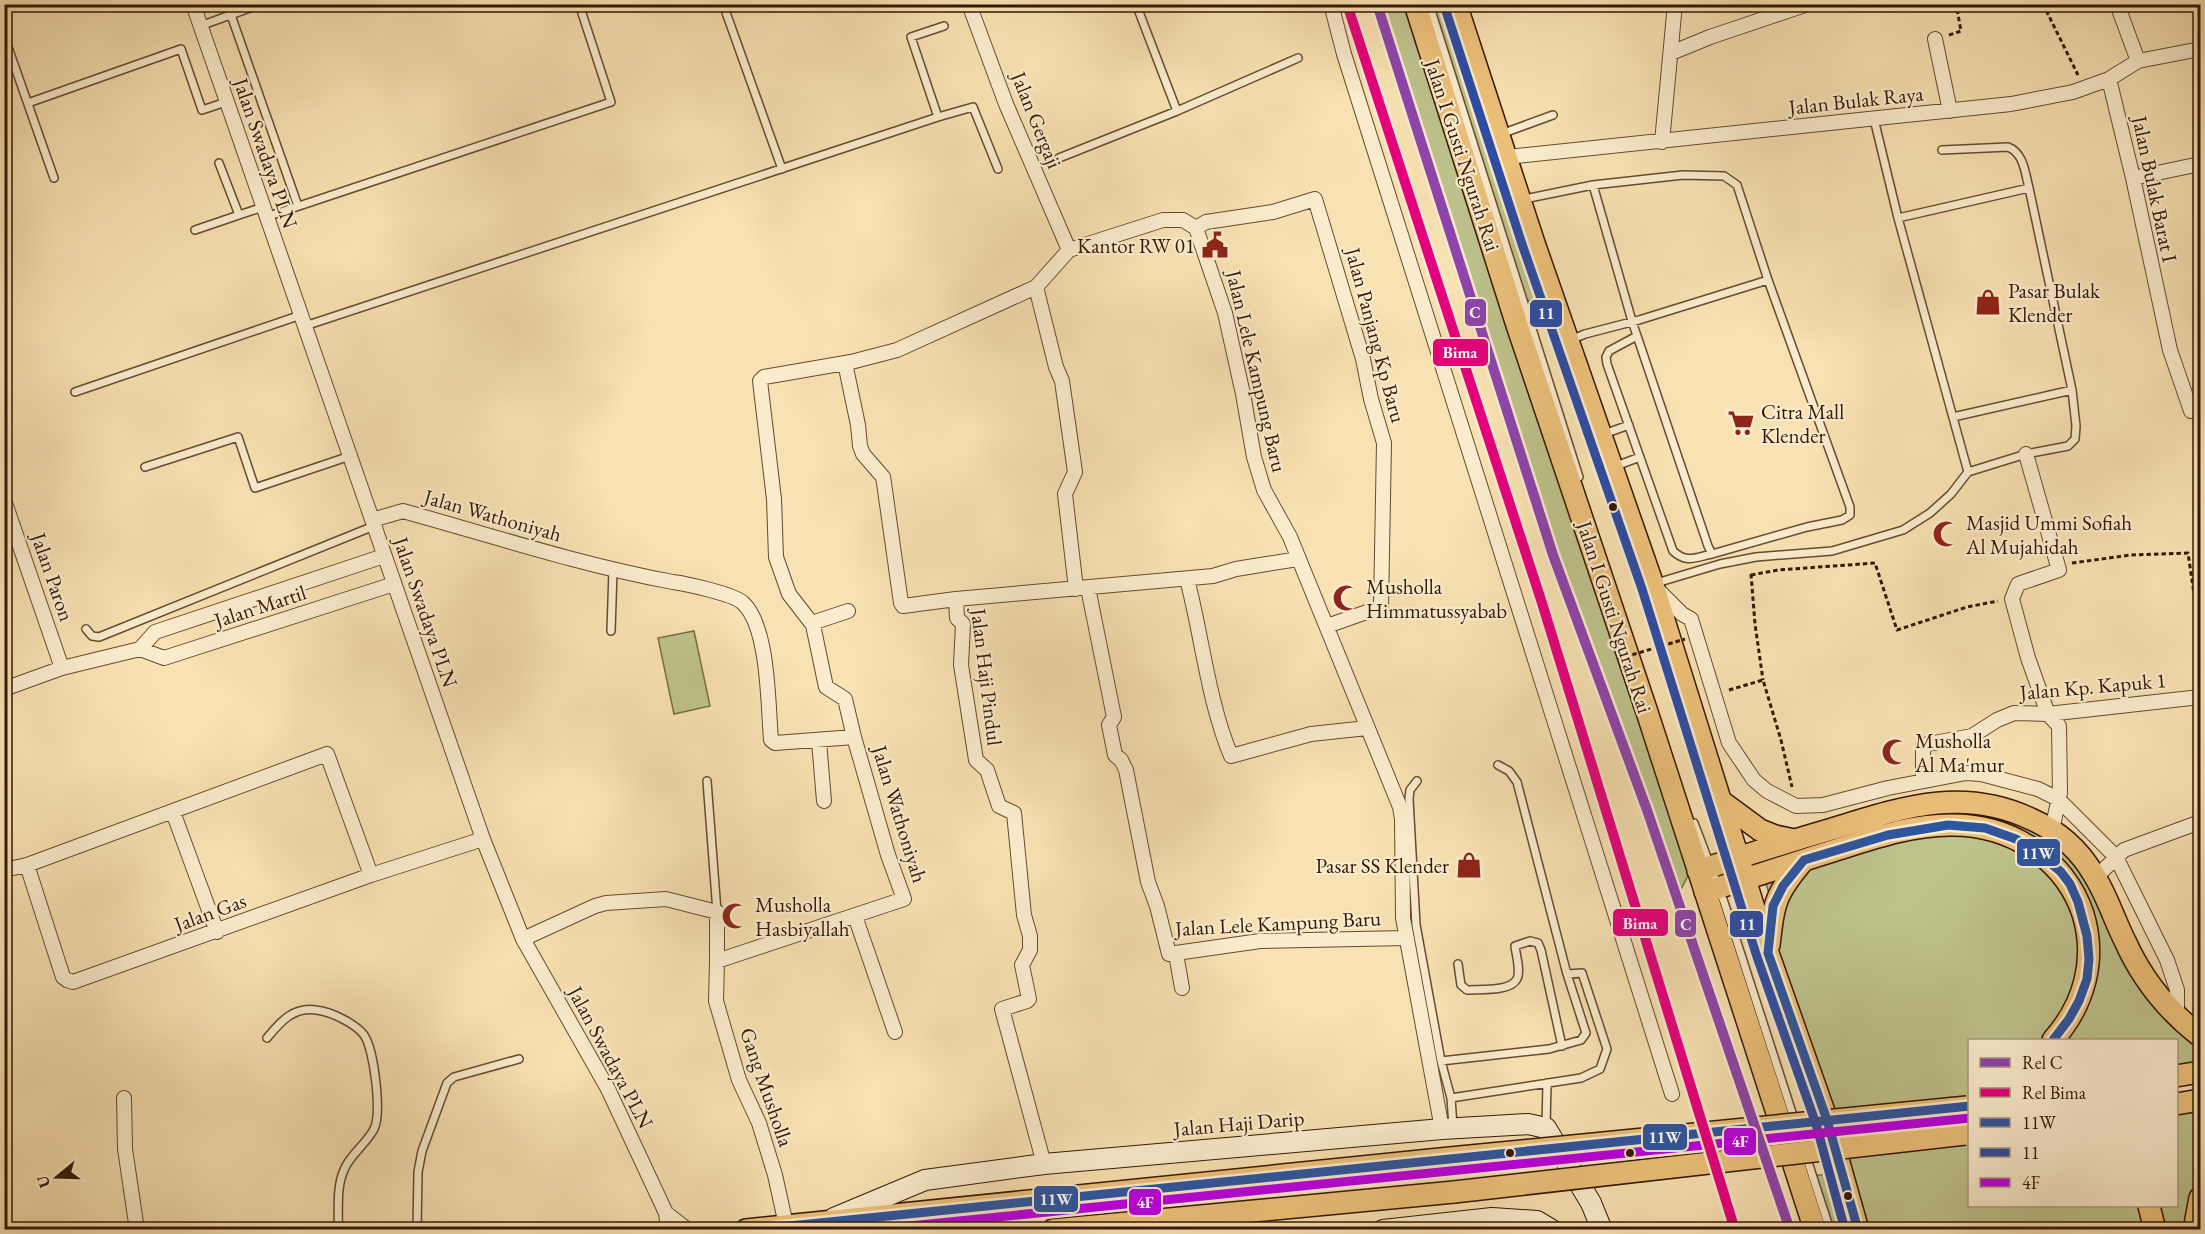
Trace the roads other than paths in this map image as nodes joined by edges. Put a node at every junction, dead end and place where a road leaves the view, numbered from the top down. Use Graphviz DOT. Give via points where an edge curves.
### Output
graph roads {
  1 [pos="193,4"];
  2 [pos="261,4"];
  3 [pos="579,4"];
  4 [pos="723,4"];
  5 [pos="969,4"];
  6 [pos="1136,4"];
  7 [pos="1330,4"];
  8 [pos="1415,4"];
  9 [pos="1429,4"];
  10 [pos="1456,4"];
  11 [pos="1675,4"];
  12 [pos="1808,4"];
  13 [pos="2117,4"];
  14 [pos="231,15"];
  15 [pos="200,26"];
  16 [pos="944,26"];
  17 [pos="4,36"];
  18 [pos="1935,39"];
  19 [pos="2200,49"];
  20 [pos="1671,53"];
  21 [pos="1298,58"];
  22 [pos="2138,61"];
  23 [pos="2109,79"];
  24 [pos="226,102"];
  25 [pos="28,103"];
  26 [pos="1177,111"];
  27 [pos="1950,111"];
  28 [pos="1553,116"];
  29 [pos="938,117"];
  30 [pos="1874,119"];
  31 [pos="1499,135"];
  32 [pos="1662,142"];
  33 [pos="1942,150"];
  34 [pos="1507,157"];
  35 [pos="1059,158"];
  36 [pos="219,163"];
  37 [pos="2200,164"];
  38 [pos="782,169"];
  39 [pos="998,170"];
  40 [pos="54,178"];
  41 [pos="2133,178"];
  42 [pos="1593,185"];
  43 [pos="2030,188"];
  44 [pos="1520,200"];
  45 [pos="298,206"];
  46 [pos="265,212"];
  47 [pos="239,215"];
  48 [pos="1898,218"];
  49 [pos="1196,228"];
  50 [pos="195,230"];
  51 [pos="1069,250"];
  52 [pos="1768,280"];
  53 [pos="1036,287"];
  54 [pos="303,321"];
  55 [pos="1632,321"];
  56 [pos="1637,336"];
  57 [pos="1569,341"];
  58 [pos="845,363"];
  59 [pos="2072,390"];
  60 [pos="75,392"];
  61 [pos="2191,411"];
  62 [pos="1953,417"];
  63 [pos="1629,425"];
  64 [pos="1602,434"];
  65 [pos="2026,454"];
  66 [pos="350,456"];
  67 [pos="1640,457"];
  68 [pos="1613,466"];
  69 [pos="145,467"];
  70 [pos="1968,472"];
  71 [pos="1580,480"];
  72 [pos="4,500"];
  73 [pos="373,523"];
  74 [pos="1712,554"];
  75 [pos="384,556"];
  76 [pos="1298,558"];
  77 [pos="614,571"];
  78 [pos="1187,579"];
  79 [pos="1658,583"];
  80 [pos="394,584"];
  81 [pos="1082,589"];
  82 [pos="956,599"];
  83 [pos="848,611"];
  84 [pos="812,623"];
  85 [pos="1327,626"];
  86 [pos="86,629"];
  87 [pos="611,631"];
  88 [pos="140,650"];
  89 [pos="62,668"];
  90 [pos="4,688"];
  91 [pos="2200,697"];
  92 [pos="2048,714"];
  93 [pos="1367,728"];
  94 [pos="854,737"];
  95 [pos="819,741"];
  96 [pos="1498,765"];
  97 [pos="1923,780"];
  98 [pos="707,781"];
  99 [pos="1417,781"];
  100 [pos="1888,788"];
  101 [pos="2058,799"];
  102 [pos="824,801"];
  103 [pos="1722,802"];
  104 [pos="1896,810"];
  105 [pos="1690,811"];
  106 [pos="173,812"];
  107 [pos="2200,822"];
  108 [pos="2200,827"];
  109 [pos="2052,830"];
  110 [pos="2200,836"];
  111 [pos="483,839"];
  112 [pos="1795,840"];
  113 [pos="2116,857"];
  114 [pos="1739,858"];
  115 [pos="1804,860"];
  116 [pos="27,865"];
  117 [pos="1704,869"];
  118 [pos="4,870"];
  119 [pos="371,875"];
  120 [pos="2096,878"];
  121 [pos="1746,880"];
  122 [pos="1712,890"];
  123 [pos="717,912"];
  124 [pos="855,916"];
  125 [pos="217,932"];
  126 [pos="1407,938"];
  127 [pos="523,939"];
  128 [pos="1768,953"];
  129 [pos="1176,954"];
  130 [pos="717,961"];
  131 [pos="1458,964"];
  132 [pos="1567,974"];
  133 [pos="1182,988"];
  134 [pos="2177,1017"];
  135 [pos="895,1032"];
  136 [pos="2200,1036"];
  137 [pos="267,1038"];
  138 [pos="2054,1039"];
  139 [pos="1562,1046"];
  140 [pos="519,1059"];
  141 [pos="1441,1061"];
  142 [pos="2200,1072"];
  143 [pos="2178,1076"];
  144 [pos="1547,1083"];
  145 [pos="1672,1094"];
  146 [pos="124,1098"];
  147 [pos="1451,1098"];
  148 [pos="2200,1100"];
  149 [pos="2178,1104"];
  150 [pos="1968,1107"];
  151 [pos="1827,1120"];
  152 [pos="1546,1128"];
  153 [pos="1448,1129"];
  154 [pos="1967,1134"];
  155 [pos="1835,1149"];
  156 [pos="1044,1164"];
  157 [pos="2200,1198"];
  158 [pos="2149,1207"];
  159 [pos="666,1214"];
  160 [pos="829,1220"];
  161 [pos="786,1225"];
  162 [pos="137,1230"];
  163 [pos="338,1230"];
  164 [pos="417,1230"];
  165 [pos="668,1230"];
  166 [pos="688,1230"];
  167 [pos="746,1230"];
  168 [pos="1053,1230"];
  169 [pos="1383,1230"];
  170 [pos="1552,1230"];
  171 [pos="1602,1230"];
  172 [pos="1815,1230"];
  173 [pos="1830,1230"];
  174 [pos="1858,1230"];
  175 [pos="2155,1230"];
  176 [pos="2194,1230"];
  1 -- 15 [label="street, Jalan Swadaya PLN"];
  2 -- 14 [label="lane"];
  3 -- 45 [label="lane" via="612,102"];
  4 -- 38 [label="lane"];
  5 -- 51 [label="street, Jalan Gergaji" via="1006,104"];
  6 -- 26 [label="lane"];
  7 -- 145 [label="street"];
  8 -- 117 [label="main road, Jalan I Gusti Ngurah Rai" via="1516,322"];
  9 -- 71 [label="lane"];
  10 -- 31 [label="main road, Jalan I Gusti Ngurah Rai"];
  11 -- 20 [label="street"];
  12 -- 20 [label="street"];
  13 -- 22 [label="street"];
  14 -- 15 [label="lane"];
  14 -- 45 [label="lane"];
  15 -- 24 [label="street, Jalan Swadaya PLN"];
  16 -- 29 [label="lane" via="911,37"];
  17 -- 25 [label="lane"];
  18 -- 27 [label="street"];
  19 -- 22 [label="street, Jalan Bulak Raya"];
  20 -- 32 [label="street"];
  21 -- 26 [label="lane"];
  22 -- 23 [label="street, Jalan Bulak Raya"];
  23 -- 27 [label="street, Jalan Bulak Raya" via="2012,104"];
  23 -- 41 [label="street, Jalan Bulak Barat I"];
  24 -- 25 [label="lane" via="202,110 181,49"];
  24 -- 46 [label="street, Jalan Swadaya PLN"];
  25 -- 40 [label="lane"];
  26 -- 35 [label="lane"];
  27 -- 30 [label="street, Jalan Bulak Raya"];
  28 -- 31 [label="lane"];
  29 -- 38 [label="lane"];
  29 -- 39 [label="lane" via="973,107"];
  30 -- 32 [label="street, Jalan Bulak Raya"];
  30 -- 48 [label="lane"];
  31 -- 34 [label="main road, Jalan I Gusti Ngurah Rai"];
  32 -- 34 [label="street, Jalan Bulak Raya"];
  33 -- 43 [label="lane" via="2015,150"];
  34 -- 44 [label="main road, Jalan I Gusti Ngurah Rai"];
  36 -- 47 [label="lane"];
  37 -- 41 [label="street"];
  38 -- 54 [label="lane"];
  41 -- 61 [label="street, Jalan Bulak Barat I" via="2169,350"];
  42 -- 44 [label="lane"];
  42 -- 52 [label="lane" via="1683,175 1724,176 1737,185"];
  42 -- 55 [label="lane"];
  43 -- 48 [label="lane"];
  43 -- 59 [label="lane"];
  44 -- 57 [label="main road, Jalan I Gusti Ngurah Rai"];
  45 -- 46 [label="lane"];
  46 -- 47 [label="lane"];
  46 -- 54 [label="street, Jalan Swadaya PLN"];
  47 -- 50 [label="lane"];
  48 -- 62 [label="lane"];
  49 -- 51 [label="street" via="1183,220 1163,220"];
  49 -- 76 [label="street, Jalan Lele Kampung Baru" via="1225,313 1258,473"];
  49 -- 85 [label="street, Jalan Panjang Kp Baru" via="1206,222 1273,212 1315,200 1384,443 1381,608"];
  51 -- 53 [label="street"];
  52 -- 55 [label="lane"];
  52 -- 74 [label="lane" via="1850,516"];
  53 -- 58 [label="street" via="897,350"];
  53 -- 81 [label="street, Jalan Lele Kampung Baru" via="1062,381 1076,472 1065,494"];
  54 -- 60 [label="lane"];
  54 -- 66 [label="street, Jalan Swadaya PLN"];
  55 -- 56 [label="lane"];
  55 -- 57 [label="lane"];
  56 -- 63 [label="lane" via="1609,351 1606,357"];
  56 -- 74 [label="lane"];
  57 -- 64 [label="main road, Jalan I Gusti Ngurah Rai"];
  58 -- 82 [label="street, Jalan Haji Pindul" via="862,450 883,477 901,603 903,606"];
  58 -- 84 [label="street" via="764,377 759,384 774,499 776,557 789,594"];
  59 -- 62 [label="lane"];
  59 -- 65 [label="lane" via="2075,440 2068,446"];
  62 -- 70 [label="lane"];
  63 -- 64 [label="lane"];
  63 -- 67 [label="lane"];
  64 -- 68 [label="main road, Jalan I Gusti Ngurah Rai"];
  65 -- 70 [label="lane"];
  65 -- 92 [label="street" via="2059,570 2018,584 2012,599"];
  66 -- 69 [label="lane" via="255,488 238,437"];
  66 -- 73 [label="street, Jalan Swadaya PLN"];
  67 -- 68 [label="lane"];
  67 -- 74 [label="lane" via="1673,551 1686,560"];
  68 -- 79 [label="main road, Jalan I Gusti Ngurah Rai"];
  70 -- 79 [label="lane" via="1930,513 1903,530 1832,551 1748,558"];
  72 -- 89 [label="street, Jalan Paron"];
  73 -- 75 [label="street, Jalan Swadaya PLN"];
  73 -- 77 [label="street, Jalan Wathoniyah" via="403,511"];
  73 -- 86 [label="lane" via="99,637"];
  75 -- 80 [label="street, Jalan Swadaya PLN"];
  75 -- 88 [label="street, Jalan Martil" via="156,632"];
  76 -- 78 [label="street"];
  76 -- 85 [label="street, Jalan Lele Kampung Baru"];
  77 -- 87 [label="lane"];
  77 -- 95 [label="street, Jalan Wathoniyah" via="693,585 743,602 761,640 771,705 771,740"];
  78 -- 81 [label="street"];
  78 -- 93 [label="street" via="1231,756 1311,734"];
  79 -- 100 [label="street" via="1691,620 1728,743 1754,780 1796,806 1822,805"];
  79 -- 103 [label="main road, Jalan I Gusti Ngurah Rai"];
  80 -- 88 [label="street, Jalan Martil" via="165,658"];
  80 -- 111 [label="street, Jalan Swadaya PLN"];
  81 -- 82 [label="street"];
  81 -- 129 [label="street, Jalan Lele Kampung Baru" via="1114,717 1109,725 1114,750 1126,770 1148,882 1169,954"];
  82 -- 156 [label="street, Jalan Haji Pindul" via="957,618 963,624 960,659 976,760 987,770 999,806 1014,813 1024,915 1030,936 1030,950 1022,965 1029,999 1002,1009"];
  83 -- 84 [label="street"];
  84 -- 94 [label="street" via="826,687 845,699"];
  85 -- 93 [label="street, Jalan Lele Kampung Baru"];
  88 -- 89 [label="street, Jalan Martil"];
  89 -- 90 [label="street, Jalan Martil"];
  91 -- 92 [label="street, Jalan Kp. Kapuk 1"];
  92 -- 97 [label="street, Jalan Kp. Kapuk 1" via="2014,713 1972,736 1923,745"];
  92 -- 101 [label="street" via="2059,726"];
  93 -- 126 [label="street, Jalan Lele Kampung Baru" via="1400,807"];
  94 -- 95 [label="street, Jalan Wathoniyah"];
  94 -- 124 [label="street, Jalan Wathoniyah" via="904,898"];
  95 -- 102 [label="street"];
  96 -- 132 [label="lane" via="1517,782"];
  97 -- 100 [label="street"];
  97 -- 101 [label="street" via="1981,774 2038,789"];
  98 -- 123 [label="lane"];
  99 -- 141 [label="lane" via="1409,799 1416,925"];
  100 -- 104 [label="street"];
  101 -- 109 [label="street"];
  101 -- 113 [label="street"];
  103 -- 112 [label="main road" via="1760,830"];
  103 -- 114 [label="main road, Jalan I Gusti Ngurah Rai"];
  104 -- 109 [label="main road" via="1946,801 1976,802 2008,809"];
  104 -- 112 [label="main road"];
  105 -- 117 [label="lane"];
  106 -- 116 [label="street"];
  106 -- 119 [label="street" via="327,754"];
  106 -- 125 [label="street"];
  107 -- 113 [label="street" via="2124,850"];
  108 -- 110 [label="street"];
  109 -- 120 [label="main road" via="2081,854"];
  111 -- 119 [label="street, Jalan Gas"];
  111 -- 127 [label="street, Jalan Swadaya PLN"];
  112 -- 114 [label="main road"];
  113 -- 120 [label="street"];
  113 -- 134 [label="street" via="2168,960 2177,990"];
  114 -- 117 [label="main road"];
  114 -- 121 [label="main road, Jalan I Gusti Ngurah Rai"];
  115 -- 121 [label="main road"];
  115 -- 128 [label="main road" via="1773,906"];
  115 -- 138 [label="main road" via="1888,835 1948,825 1985,828 2036,850 2070,885 2087,936 2087,979 2079,1001"];
  116 -- 118 [label="street"];
  116 -- 125 [label="street, Jalan Gas" via="60,970 67,980 73,982"];
  117 -- 122 [label="main road, Jalan I Gusti Ngurah Rai"];
  119 -- 125 [label="street, Jalan Gas"];
  120 -- 134 [label="main road" via="2132,956"];
  121 -- 122 [label="main road"];
  121 -- 128 [label="main road, Jalan I Gusti Ngurah Rai"];
  122 -- 172 [label="main road, Jalan I Gusti Ngurah Rai"];
  122 -- 173 [label="lane"];
  123 -- 127 [label="street" via="666,899 606,903"];
  123 -- 130 [label="street"];
  124 -- 130 [label="street, Jalan Wathoniyah"];
  124 -- 135 [label="street"];
  126 -- 129 [label="street, Jalan Lele Kampung Baru" via="1260,941"];
  126 -- 153 [label="street, Jalan Lele Kampung Baru"];
  127 -- 159 [label="street, Jalan Swadaya PLN" via="608,1089"];
  128 -- 151 [label="main road, Jalan I Gusti Ngurah Rai"];
  129 -- 133 [label="street"];
  130 -- 161 [label="street, Gang Musholla" via="716,1001 739,1080 759,1123"];
  131 -- 139 [label="lane" via="1461,985 1467,990 1506,987 1518,976 1515,946 1530,941 1538,943"];
  132 -- 139 [label="lane" via="1586,1033 1581,1040"];
  132 -- 144 [label="lane" via="1582,973 1607,1049 1600,1069 1581,1078"];
  134 -- 136 [label="main road"];
  137 -- 163 [label="lane" via="283,1018 302,1009 319,1010 356,1026 366,1038 378,1093 375,1128 344,1169"];
  139 -- 141 [label="lane"];
  140 -- 164 [label="lane" via="453,1077 447,1083 422,1151"];
  141 -- 147 [label="lane"];
  142 -- 143 [label="main road"];
  144 -- 147 [label="lane"];
  144 -- 152 [label="lane"];
  146 -- 162 [label="street" via="125,1149"];
  147 -- 153 [label="lane"];
  148 -- 149 [label="main road"];
  150 -- 151 [label="main road, bridge"];
  151 -- 155 [label="main road, Jalan I Gusti Ngurah Rai"];
  151 -- 160 [label="main road, bridge"];
  152 -- 153 [label="main road, Jalan Haji Darip" via="1528,1124"];
  152 -- 171 [label="main road" via="1591,1203"];
  153 -- 156 [label="main road, Jalan Haji Darip"];
  154 -- 155 [label="main road, bridge"];
  155 -- 168 [label="main road, bridge" via="1454,1192"];
  155 -- 174 [label="main road, Jalan I Gusti Ngurah Rai"];
  156 -- 160 [label="main road, Jalan Haji Darip" via="925,1180"];
  157 -- 176 [label="main road"];
  158 -- 175 [label="main road"];
  159 -- 165 [label="street, Jalan Swadaya PLN"];
  159 -- 166 [label="street, Jalan Swadaya PLN"];
  160 -- 161 [label="main road"];
  161 -- 167 [label="main road"];
  169 -- 170 [label="main road" via="1492,1218 1537,1221"];
}
